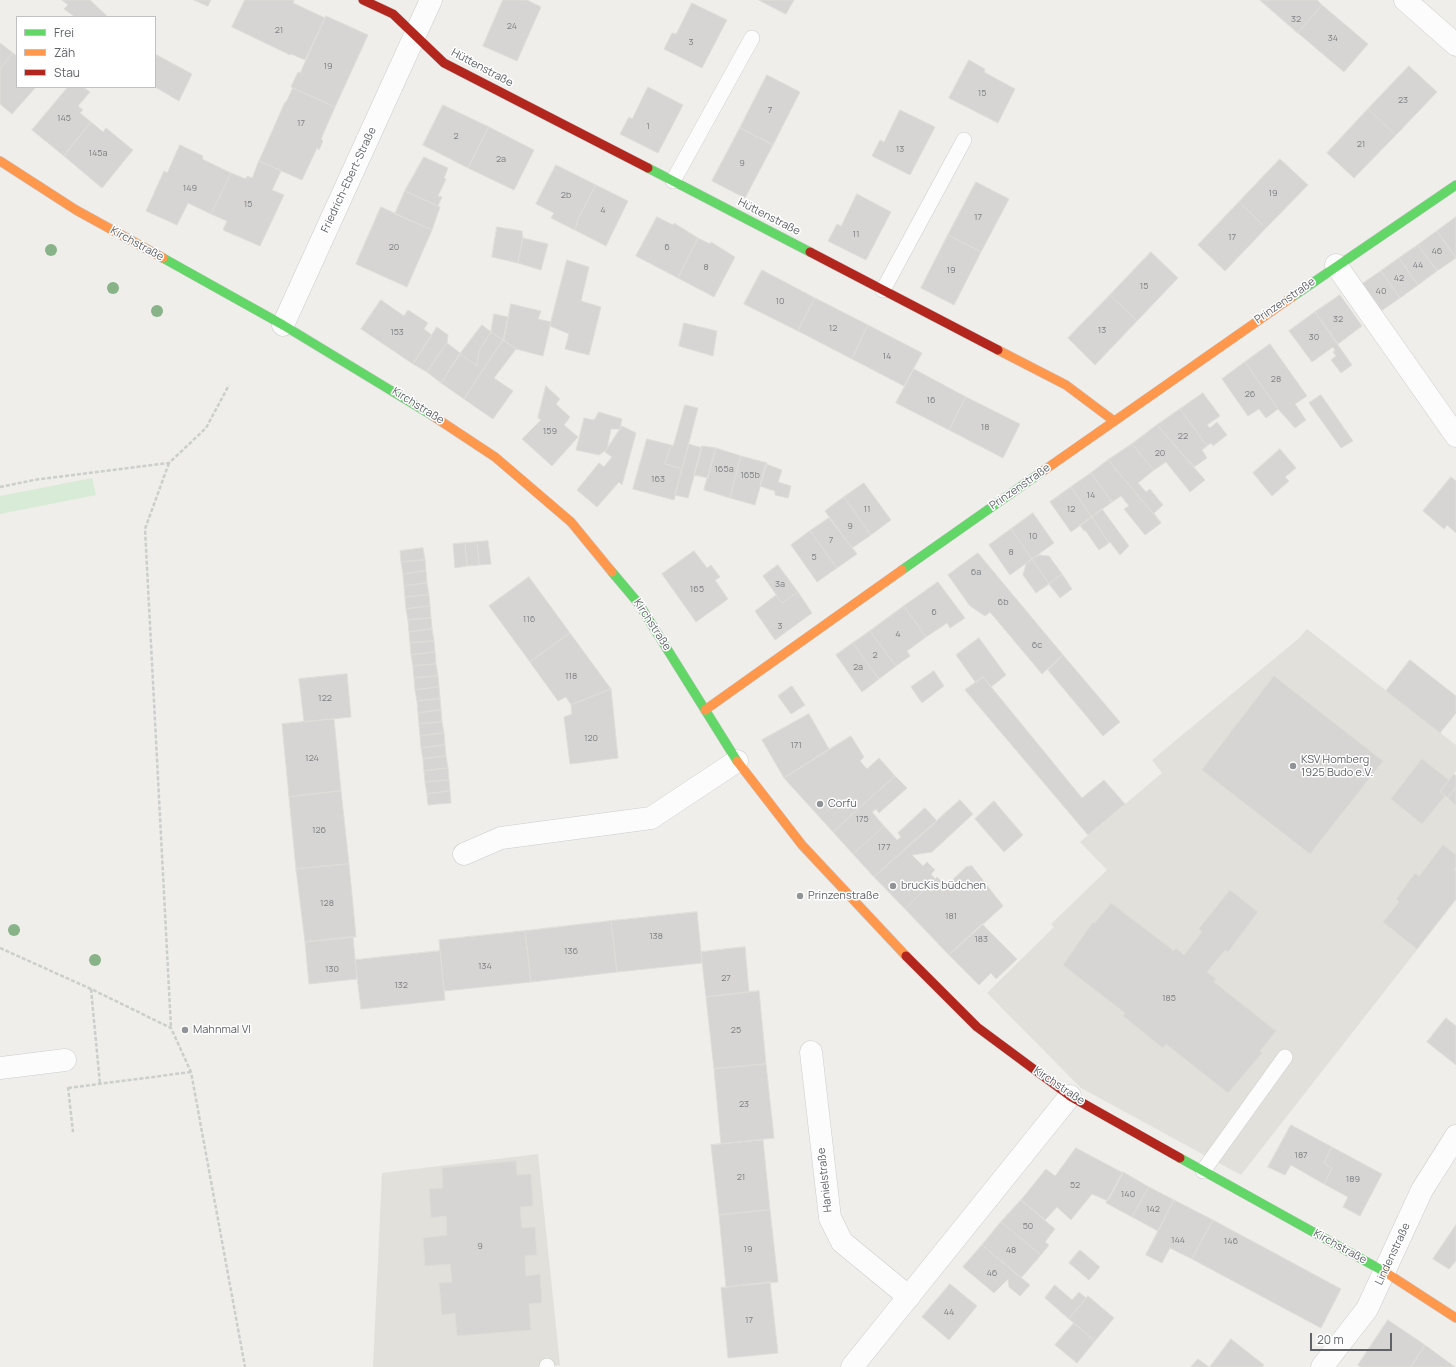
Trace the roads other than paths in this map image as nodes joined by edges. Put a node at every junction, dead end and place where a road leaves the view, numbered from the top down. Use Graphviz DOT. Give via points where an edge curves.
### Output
graph roads {
  1 [pos="363,0"];
  2 [pos="431,0"];
  3 [pos="1405,0"];
  4 [pos="415,35"];
  5 [pos="752,38"];
  6 [pos="1456,45"];
  7 [pos="964,140"];
  8 [pos="0,161"];
  9 [pos="673,181"];
  10 [pos="1456,185"];
  11 [pos="1336,265"];
  12 [pos="883,290"];
  13 [pos="283,325"];
  14 [pos="1114,420"];
  15 [pos="1456,436"];
  16 [pos="706,710"];
  17 [pos="737,761"];
  18 [pos="464,854"];
  19 [pos="811,1052"];
  20 [pos="1285,1057"];
  21 [pos="65,1060"];
  22 [pos="0,1068"];
  23 [pos="1070,1096"];
  24 [pos="1456,1136"];
  25 [pos="1203,1171"];
  26 [pos="1385,1272"];
  27 [pos="909,1297"];
  28 [pos="1456,1318"];
  29 [pos="852,1367"];
  30 [pos="1322,1367"];
  1 -- 4 [label="street" via="393,14"];
  2 -- 4 [label="street, Friedrich-Ebert-Straße"];
  3 -- 6 [label="street"];
  4 -- 9 [label="street, Hüttenstraße" via="444,63"];
  4 -- 13 [label="street, Friedrich-Ebert-Straße"];
  5 -- 9 [label="lane"];
  7 -- 12 [label="lane"];
  8 -- 13 [label="street, Kirchstraße" via="76,210"];
  9 -- 12 [label="street, Hüttenstraße"];
  10 -- 11 [label="street, Prinzenstraße"];
  11 -- 14 [label="street, Prinzenstraße"];
  11 -- 15 [label="street"];
  12 -- 14 [label="street, Hüttenstraße" via="1066,385"];
  13 -- 16 [label="street, Kirchstraße" via="413,402 495,457 571,522 640,604"];
  14 -- 16 [label="street, Prinzenstraße"];
  16 -- 17 [label="street, Kirchstraße"];
  17 -- 18 [label="street" via="651,818 501,838"];
  17 -- 23 [label="street, Kirchstraße" via="802,845 889,940 976,1027"];
  19 -- 27 [label="street, Hanielstraße" via="830,1218 842,1242"];
  20 -- 25 [label="lane"];
  21 -- 22 [label="street"];
  23 -- 25 [label="street, Kirchstraße"];
  23 -- 27 [label="street"];
  24 -- 26 [label="street, Lindenstraße" via="1422,1190"];
  25 -- 26 [label="street, Kirchstraße"];
  26 -- 28 [label="street, Kirchstraße"];
  26 -- 30 [label="street, Lindenstraße" via="1367,1309"];
  27 -- 29 [label="street"];
}
